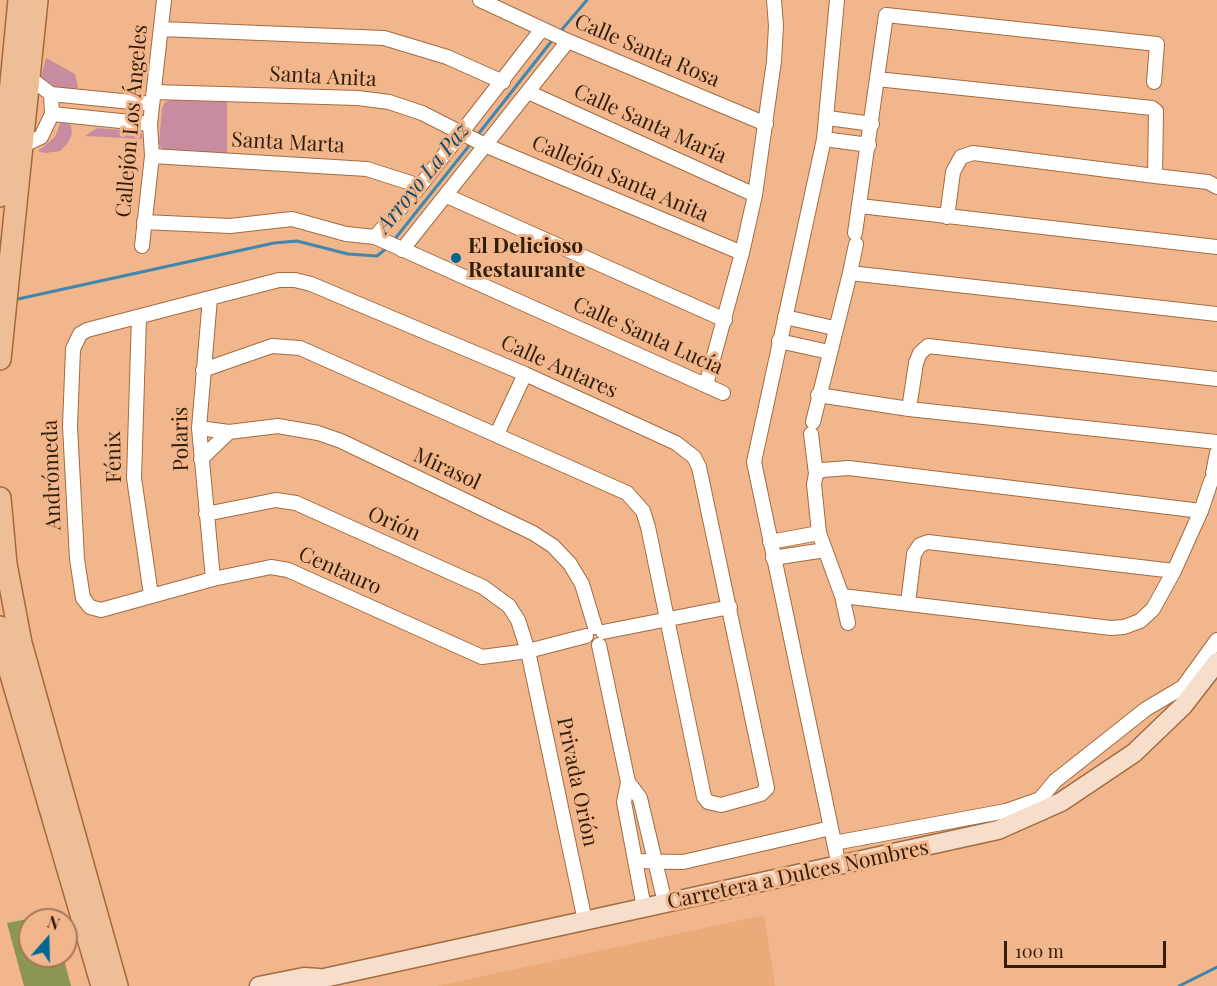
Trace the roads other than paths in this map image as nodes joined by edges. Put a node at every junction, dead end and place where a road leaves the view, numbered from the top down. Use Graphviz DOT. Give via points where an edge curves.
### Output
graph roads {
  1 [pos="19,0"];
  2 [pos="37,0"];
  3 [pos="164,0"];
  4 [pos="480,0"];
  5 [pos="774,0"];
  6 [pos="837,0"];
  7 [pos="161,29"];
  8 [pos="544,30"];
  9 [pos="565,39"];
  10 [pos="30,78"];
  11 [pos="878,79"];
  12 [pos="503,82"];
  13 [pos="1154,82"];
  14 [pos="10,90"];
  15 [pos="528,92"];
  16 [pos="51,94"];
  17 [pos="153,98"];
  18 [pos="80,99"];
  19 [pos="52,114"];
  20 [pos="78,116"];
  21 [pos="828,118"];
  22 [pos="150,124"];
  23 [pos="766,124"];
  24 [pos="872,124"];
  25 [pos="463,135"];
  26 [pos="15,138"];
  27 [pos="824,139"];
  28 [pos="484,145"];
  29 [pos="869,145"];
  30 [pos="152,156"];
  31 [pos="1155,176"];
  32 [pos="420,186"];
  33 [pos="1217,187"];
  34 [pos="755,195"];
  35 [pos="0,196"];
  36 [pos="447,196"];
  37 [pos="860,206"];
  38 [pos="947,217"];
  39 [pos="144,222"];
  40 [pos="377,238"];
  41 [pos="142,246"];
  42 [pos="1217,247"];
  43 [pos="401,250"];
  44 [pos="742,253"];
  45 [pos="850,273"];
  46 [pos="210,298"];
  47 [pos="3,308"];
  48 [pos="1217,314"];
  49 [pos="140,316"];
  50 [pos="785,317"];
  51 [pos="725,320"];
  52 [pos="834,328"];
  53 [pos="80,334"];
  54 [pos="779,341"];
  55 [pos="829,352"];
  56 [pos="0,359"];
  57 [pos="203,370"];
  58 [pos="525,374"];
  59 [pos="1217,379"];
  60 [pos="706,385"];
  61 [pos="723,393"];
  62 [pos="818,395"];
  63 [pos="909,408"];
  64 [pos="199,428"];
  65 [pos="229,432"];
  66 [pos="497,434"];
  67 [pos="1217,442"];
  68 [pos="1217,453"];
  69 [pos="201,459"];
  70 [pos="816,474"];
  71 [pos="0,498"];
  72 [pos="1201,511"];
  73 [pos="206,514"];
  74 [pos="819,533"];
  75 [pos="770,542"];
  76 [pos="825,550"];
  77 [pos="773,558"];
  78 [pos="1174,571"];
  79 [pos="213,579"];
  80 [pos="151,595"];
  81 [pos="842,596"];
  82 [pos="908,603"];
  83 [pos="730,606"];
  84 [pos="95,610"];
  85 [pos="667,620"];
  86 [pos="848,623"];
  87 [pos="0,627"];
  88 [pos="596,635"];
  89 [pos="1217,640"];
  90 [pos="528,651"];
  91 [pos="1217,662"];
  92 [pos="628,782"];
  93 [pos="831,828"];
  94 [pos="834,843"];
  95 [pos="654,860"];
  96 [pos="635,861"];
  97 [pos="838,866"];
  98 [pos="665,903"];
  99 [pos="644,908"];
  100 [pos="585,921"];
  101 [pos="324,978"];
  102 [pos="106,985"];
  103 [pos="259,986"];
  104 [pos="307,986"];
  1 -- 14 [label="main road"];
  2 -- 10 [label="main road"];
  3 -- 7 [label="street, Callejón Los Ángeles"];
  4 -- 8 [label="street, Calle Santa Rosa"];
  5 -- 23 [label="street" via="774,61"];
  6 -- 21 [label="street"];
  7 -- 12 [label="street" via="384,38 447,57"];
  7 -- 17 [label="street, Callejón Los Ángeles"];
  8 -- 9 [label="street, Calle Santa Rosa"];
  8 -- 12 [label="street"];
  9 -- 15 [label="street"];
  9 -- 23 [label="street, Calle Santa Rosa"];
  10 -- 14 [label="street" via="16,81"];
  10 -- 16 [label="street"];
  10 -- 26 [label="main road"];
  11 -- 13 [label="street" via="886,15 1158,44"];
  11 -- 24 [label="street"];
  11 -- 31 [label="street" via="1152,108 1157,114"];
  12 -- 25 [label="street"];
  14 -- 26 [label="main road"];
  15 -- 28 [label="street"];
  15 -- 34 [label="street, Calle Santa María"];
  16 -- 18 [label="street, Santa Anita"];
  16 -- 19 [label="street"];
  17 -- 18 [label="street, Santa Anita"];
  17 -- 22 [label="street, Callejón Los Ángeles"];
  17 -- 25 [label="street, Santa Anita" via="378,100 422,114"];
  18 -- 20 [label="street"];
  19 -- 20 [label="street"];
  19 -- 26 [label="street" via="42,138 32,144"];
  20 -- 22 [label="street"];
  21 -- 24 [label="street"];
  21 -- 27 [label="street"];
  22 -- 30 [label="street, Callejón Los Ángeles"];
  23 -- 34 [label="street"];
  24 -- 29 [label="street"];
  25 -- 28 [label="street, Santa Anita"];
  25 -- 32 [label="street"];
  26 -- 35 [label="main road"];
  26 -- 47 [label="main road"];
  27 -- 29 [label="street"];
  27 -- 50 [label="street"];
  28 -- 36 [label="street"];
  28 -- 44 [label="street, Callejón Santa Anita"];
  29 -- 37 [label="street"];
  30 -- 32 [label="street, Santa Marta" via="358,168"];
  30 -- 39 [label="street, Callejón Los Ángeles"];
  31 -- 33 [label="street" via="1208,182"];
  31 -- 38 [label="street" via="973,153 961,157 952,172"];
  32 -- 40 [label="street"];
  34 -- 44 [label="street"];
  36 -- 43 [label="street"];
  36 -- 51 [label="street"];
  37 -- 38 [label="street"];
  37 -- 45 [label="street"];
  38 -- 42 [label="street"];
  39 -- 40 [label="street, Calle Santa Lucía" via="230,226 292,219"];
  39 -- 41 [label="street, Callejón Los Ángeles"];
  40 -- 43 [label="street, Calle Santa Lucía"];
  43 -- 60 [label="street, Calle Santa Lucía"];
  44 -- 51 [label="street"];
  45 -- 48 [label="street"];
  45 -- 52 [label="street"];
  46 -- 49 [label="street, Calle Antares"];
  46 -- 57 [label="street, Polaris"];
  46 -- 58 [label="street, Calle Antares" via="279,280 295,280"];
  47 -- 56 [label="main road"];
  49 -- 53 [label="street, Calle Antares"];
  49 -- 80 [label="street, Fénix" via="134,478"];
  50 -- 52 [label="street"];
  50 -- 54 [label="street"];
  51 -- 60 [label="street"];
  52 -- 55 [label="street"];
  53 -- 84 [label="street, Andrómeda" via="73,349 70,426 75,532 83,598"];
  54 -- 55 [label="street"];
  54 -- 75 [label="street" via="754,462"];
  55 -- 62 [label="street"];
  57 -- 64 [label="street, Polaris"];
  57 -- 66 [label="street" via="272,346 300,348"];
  58 -- 66 [label="street"];
  58 -- 83 [label="street, Calle Antares" via="676,443 694,457"];
  59 -- 63 [label="street" via="928,346 918,357"];
  60 -- 61 [label="street, Calle Santa Lucía"];
  62 -- 63 [label="street"];
  62 -- 70 [label="street" via="812,428"];
  63 -- 67 [label="street"];
  64 -- 65 [label="street, Mirasol"];
  64 -- 69 [label="street, Polaris"];
  65 -- 69 [label="street"];
  65 -- 88 [label="street, Mirasol" via="278,426 318,433 533,533 570,564 582,584"];
  66 -- 85 [label="street" via="611,484 637,501 648,527"];
  68 -- 72 [label="street"];
  69 -- 73 [label="street, Polaris"];
  70 -- 72 [label="street" via="827,468 849,468"];
  70 -- 74 [label="street"];
  71 -- 102 [label="main road" via="6,564 21,643"];
  72 -- 78 [label="street"];
  73 -- 79 [label="street, Polaris"];
  73 -- 90 [label="street, Orión" via="276,500 296,503 498,596 518,620"];
  74 -- 75 [label="street"];
  74 -- 76 [label="street"];
  75 -- 77 [label="street"];
  76 -- 77 [label="street"];
  76 -- 81 [label="street"];
  77 -- 93 [label="street"];
  78 -- 82 [label="street" via="1153,609 1140,621 1124,627"];
  78 -- 82 [label="street" via="927,542 914,554"];
  79 -- 80 [label="street, Centauro"];
  79 -- 90 [label="street, Centauro" via="279,568 476,655 488,658"];
  80 -- 84 [label="street, Centauro"];
  81 -- 82 [label="street"];
  81 -- 86 [label="street"];
  83 -- 85 [label="street"];
  83 -- 85 [label="street, Calle Antares" via="767,788 761,794 721,805 704,797"];
  85 -- 88 [label="street"];
  87 -- 102 [label="main road" via="47,802"];
  88 -- 90 [label="street, Centauro"];
  88 -- 92 [label="street, Mirasol"];
  89 -- 94 [label="street" via="1183,687 1146,709 1055,781 1040,799 1006,811"];
  90 -- 100 [label="street, Privada Orión"];
  91 -- 97 [label="main road, Carretera a Dulces Nombres" via="1183,706 1134,753 1061,802 982,835"];
  92 -- 95 [label="street, Mirasol" via="640,798"];
  92 -- 96 [label="street, Mirasol" via="624,801"];
  93 -- 94 [label="street"];
  93 -- 95 [label="street" via="683,862"];
  94 -- 97 [label="street"];
  95 -- 96 [label="street"];
  95 -- 98 [label="street, Mirasol"];
  96 -- 99 [label="street, Mirasol"];
  97 -- 98 [label="main road, Carretera a Dulces Nombres"];
  98 -- 99 [label="main road, Carretera a Dulces Nombres"];
  99 -- 100 [label="main road, Carretera a Dulces Nombres"];
  100 -- 101 [label="main road, Carretera a Dulces Nombres"];
  101 -- 103 [label="main road, Carretera a Dulces Nombres" via="304,977"];
  101 -- 104 [label="main road, Carretera a Dulces Nombres"];
}
